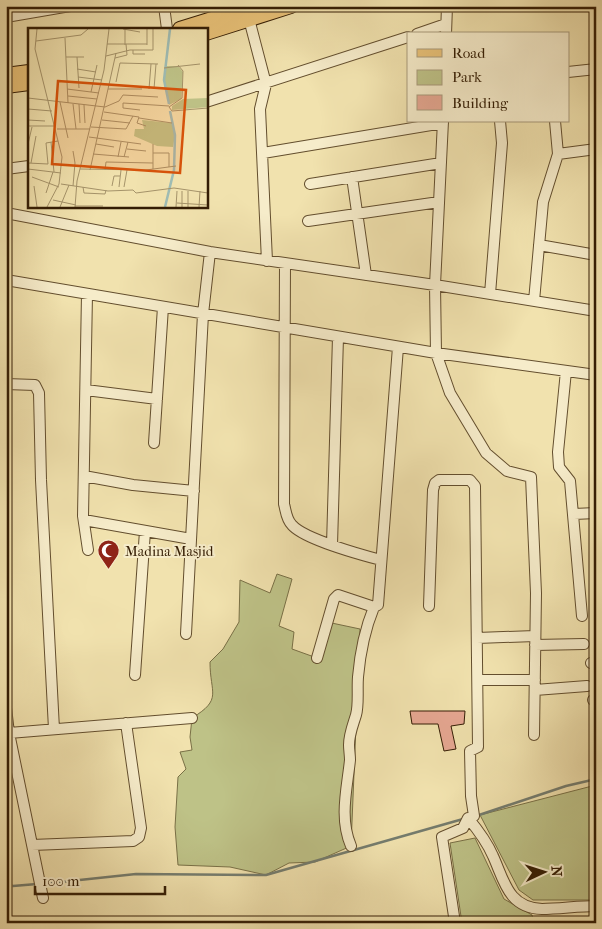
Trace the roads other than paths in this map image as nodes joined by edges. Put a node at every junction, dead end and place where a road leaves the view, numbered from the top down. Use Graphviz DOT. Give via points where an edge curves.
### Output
graph roads {
  1 [pos="70,6"];
  2 [pos="164,6"];
  3 [pos="291,6"];
  4 [pos="447,6"];
  5 [pos="252,13"];
  6 [pos="6,17"];
  7 [pos="167,28"];
  8 [pos="184,28"];
  9 [pos="446,29"];
  10 [pos="208,31"];
  11 [pos="429,32"];
  12 [pos="407,37"];
  13 [pos="596,69"];
  14 [pos="28,72"];
  15 [pos="570,72"];
  16 [pos="6,75"];
  17 [pos="28,83"];
  18 [pos="266,84"];
  19 [pos="6,86"];
  20 [pos="208,101"];
  21 [pos="443,122"];
  22 [pos="500,122"];
  23 [pos="554,122"];
  24 [pos="596,149"];
  25 [pos="263,153"];
  26 [pos="558,154"];
  27 [pos="441,163"];
  28 [pos="28,166"];
  29 [pos="6,168"];
  30 [pos="352,177"];
  31 [pos="310,184"];
  32 [pos="439,202"];
  33 [pos="6,213"];
  34 [pos="358,215"];
  35 [pos="308,221"];
  36 [pos="539,245"];
  37 [pos="210,252"];
  38 [pos="596,255"];
  39 [pos="268,260"];
  40 [pos="285,263"];
  41 [pos="366,275"];
  42 [pos="6,280"];
  43 [pos="435,284"];
  44 [pos="87,294"];
  45 [pos="490,294"];
  46 [pos="534,301"];
  47 [pos="164,307"];
  48 [pos="596,311"];
  49 [pos="203,314"];
  50 [pos="285,328"];
  51 [pos="338,337"];
  52 [pos="398,347"];
  53 [pos="436,353"];
  54 [pos="566,371"];
  55 [pos="596,375"];
  56 [pos="6,384"];
  57 [pos="86,390"];
  58 [pos="157,399"];
  59 [pos="154,443"];
  60 [pos="84,476"];
  61 [pos="194,491"];
  62 [pos="596,513"];
  63 [pos="574,514"];
  64 [pos="84,520"];
  65 [pos="145,531"];
  66 [pos="191,539"];
  67 [pos="332,545"];
  68 [pos="88,550"];
  69 [pos="381,560"];
  70 [pos="429,606"];
  71 [pos="374,607"];
  72 [pos="582,616"];
  73 [pos="186,634"];
  74 [pos="477,638"];
  75 [pos="535,641"];
  76 [pos="584,644"];
  77 [pos="317,658"];
  78 [pos="135,675"];
  79 [pos="478,680"];
  80 [pos="535,685"];
  81 [pos="587,686"];
  82 [pos="6,708"];
  83 [pos="192,718"];
  84 [pos="126,723"];
  85 [pos="54,729"];
  86 [pos="9,733"];
  87 [pos="534,735"];
  88 [pos="474,816"];
  89 [pos="32,845"];
  90 [pos="351,846"];
  91 [pos="43,898"];
  92 [pos="596,906"];
  93 [pos="455,923"];
  1 -- 6 [label="street"];
  2 -- 7 [label="street"];
  3 -- 5 [label="main road"];
  4 -- 9 [label="street"];
  5 -- 8 [label="main road"];
  5 -- 10 [label="main road"];
  5 -- 18 [label="street"];
  9 -- 11 [label="street"];
  12 -- 18 [label="street"];
  13 -- 15 [label="street"];
  14 -- 16 [label="main road"];
  17 -- 19 [label="main road"];
  18 -- 20 [label="street"];
  18 -- 25 [label="street" via="260,109"];
  21 -- 25 [label="street"];
  21 -- 27 [label="street"];
  22 -- 45 [label="street" via="502,143"];
  23 -- 26 [label="street"];
  24 -- 26 [label="street"];
  25 -- 39 [label="street"];
  26 -- 36 [label="street" via="542,202"];
  27 -- 30 [label="street"];
  27 -- 32 [label="street"];
  28 -- 29 [label="street"];
  30 -- 31 [label="street"];
  30 -- 34 [label="street"];
  32 -- 34 [label="street"];
  32 -- 43 [label="street"];
  33 -- 37 [label="street"];
  34 -- 35 [label="street"];
  34 -- 41 [label="street"];
  36 -- 38 [label="street"];
  36 -- 46 [label="street"];
  37 -- 39 [label="street"];
  37 -- 49 [label="street"];
  39 -- 40 [label="street"];
  40 -- 41 [label="street"];
  40 -- 50 [label="street"];
  41 -- 43 [label="street"];
  42 -- 44 [label="street"];
  43 -- 45 [label="street"];
  43 -- 53 [label="street"];
  44 -- 47 [label="street"];
  44 -- 57 [label="street"];
  45 -- 46 [label="street"];
  46 -- 48 [label="street"];
  47 -- 49 [label="street"];
  47 -- 58 [label="street"];
  49 -- 50 [label="street"];
  49 -- 61 [label="street"];
  50 -- 51 [label="street"];
  50 -- 67 [label="street" via="284,504 293,526"];
  51 -- 52 [label="street"];
  51 -- 67 [label="street"];
  52 -- 53 [label="street"];
  52 -- 69 [label="street"];
  53 -- 54 [label="street"];
  53 -- 75 [label="street" via="450,394 486,453 507,471 531,477"];
  54 -- 55 [label="street"];
  54 -- 63 [label="street" via="559,467 570,481"];
  56 -- 85 [label="street" via="35,385 39,393"];
  57 -- 58 [label="street"];
  57 -- 60 [label="street"];
  58 -- 59 [label="street"];
  60 -- 61 [label="street"];
  60 -- 64 [label="street"];
  61 -- 66 [label="street"];
  62 -- 63 [label="street"];
  63 -- 72 [label="street"];
  64 -- 65 [label="street"];
  64 -- 68 [label="street"];
  65 -- 66 [label="street"];
  65 -- 78 [label="street"];
  66 -- 73 [label="street"];
  67 -- 69 [label="street"];
  69 -- 71 [label="street" via="378,605"];
  70 -- 74 [label="street" via="432,490 439,480 470,480 475,486"];
  71 -- 77 [label="street" via="338,595 334,599"];
  71 -- 90 [label="street" via="364,638 345,781 346,835"];
  74 -- 75 [label="street"];
  74 -- 79 [label="street"];
  75 -- 76 [label="street"];
  75 -- 80 [label="street"];
  79 -- 80 [label="street"];
  79 -- 88 [label="street" via="478,747 470,751"];
  80 -- 81 [label="street"];
  80 -- 87 [label="street"];
  82 -- 86 [label="street"];
  83 -- 84 [label="street"];
  84 -- 85 [label="street"];
  84 -- 89 [label="street" via="141,828 139,837 133,841"];
  85 -- 86 [label="street"];
  86 -- 89 [label="street"];
  89 -- 91 [label="street"];
  92 -- 93 [label="street" via="542,909 520,901 507,891 484,839 468,818 463,828 442,837"];
}
